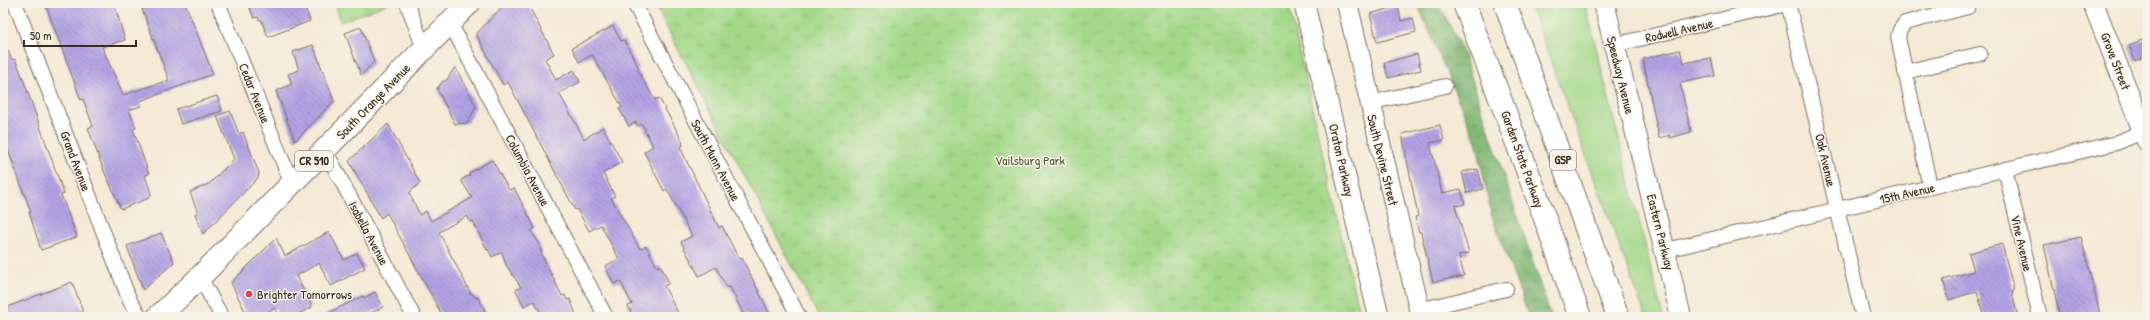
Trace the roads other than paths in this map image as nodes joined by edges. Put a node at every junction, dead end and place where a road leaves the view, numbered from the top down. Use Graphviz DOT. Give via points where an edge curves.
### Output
graph roads {
  1 [pos="15,3"];
  2 [pos="218,3"];
  3 [pos="407,3"];
  4 [pos="469,3"];
  5 [pos="634,3"];
  6 [pos="1304,3"];
  7 [pos="1347,3"];
  8 [pos="1464,3"];
  9 [pos="1505,3"];
  10 [pos="1604,3"];
  11 [pos="1789,3"];
  12 [pos="2093,3"];
  13 [pos="1968,7"];
  14 [pos="450,23"];
  15 [pos="1614,45"];
  16 [pos="424,49"];
  17 [pos="1980,54"];
  18 [pos="1905,72"];
  19 [pos="1445,86"];
  20 [pos="1369,103"];
  21 [pos="2146,134"];
  22 [pos="1639,147"];
  23 [pos="325,150"];
  24 [pos="2005,169"];
  25 [pos="292,184"];
  26 [pos="1930,187"];
  27 [pos="1838,209"];
  28 [pos="1666,250"];
  29 [pos="200,276"];
  30 [pos="1506,289"];
  31 [pos="1577,312"];
  32 [pos="1420,313"];
  33 [pos="140,317"];
  34 [pos="158,317"];
  35 [pos="222,317"];
  36 [pos="414,317"];
  37 [pos="606,317"];
  38 [pos="799,317"];
  39 [pos="1379,317"];
  40 [pos="1618,317"];
  41 [pos="1681,317"];
  42 [pos="1863,317"];
  43 [pos="2040,317"];
  1 -- 33 [label="street, Grand Avenue" via="130,301"];
  2 -- 25 [label="street, Cedar Avenue"];
  3 -- 16 [label="street"];
  4 -- 14 [label="main road, South Orange Avenue / CR 510"];
  5 -- 38 [label="street, South Munn Avenue"];
  6 -- 39 [label="main road, Oraton Parkway"];
  7 -- 20 [label="main road, South Devine Street"];
  8 -- 31 [label="main road, Garden State Parkway" via="1538,199"];
  9 -- 40 [label="main road, GSP"];
  10 -- 15 [label="main road, Speedway Avenue"];
  11 -- 15 [label="street, Rodwell Avenue"];
  11 -- 27 [label="street, Oak Avenue"];
  12 -- 21 [label="main road, Grove Street"];
  13 -- 18 [label="street" via="1905,23 1898,37"];
  14 -- 16 [label="main road, South Orange Avenue / CR 510"];
  14 -- 37 [label="street, Columbia Avenue"];
  15 -- 22 [label="main road, Speedway Avenue"];
  16 -- 23 [label="main road, South Orange Avenue / CR 510"];
  17 -- 18 [label="street"];
  18 -- 26 [label="street"];
  19 -- 20 [label="street"];
  20 -- 32 [label="main road, South Devine Street"];
  21 -- 24 [label="street, 15th Avenue"];
  22 -- 28 [label="main road, Eastern Parkway"];
  23 -- 25 [label="main road, South Orange Avenue / CR 510"];
  23 -- 36 [label="street, Isabella Avenue"];
  24 -- 26 [label="street, 15th Avenue"];
  24 -- 43 [label="street, Vine Avenue"];
  25 -- 29 [label="main road, South Orange Avenue / CR 510"];
  26 -- 27 [label="street, 15th Avenue"];
  27 -- 28 [label="street, 15th Avenue"];
  27 -- 42 [label="street, Oak Avenue"];
  28 -- 41 [label="main road, Eastern Parkway"];
  29 -- 34 [label="main road, South Orange Avenue / CR 510"];
  29 -- 35 [label="street"];
  30 -- 32 [label="street"];
}
